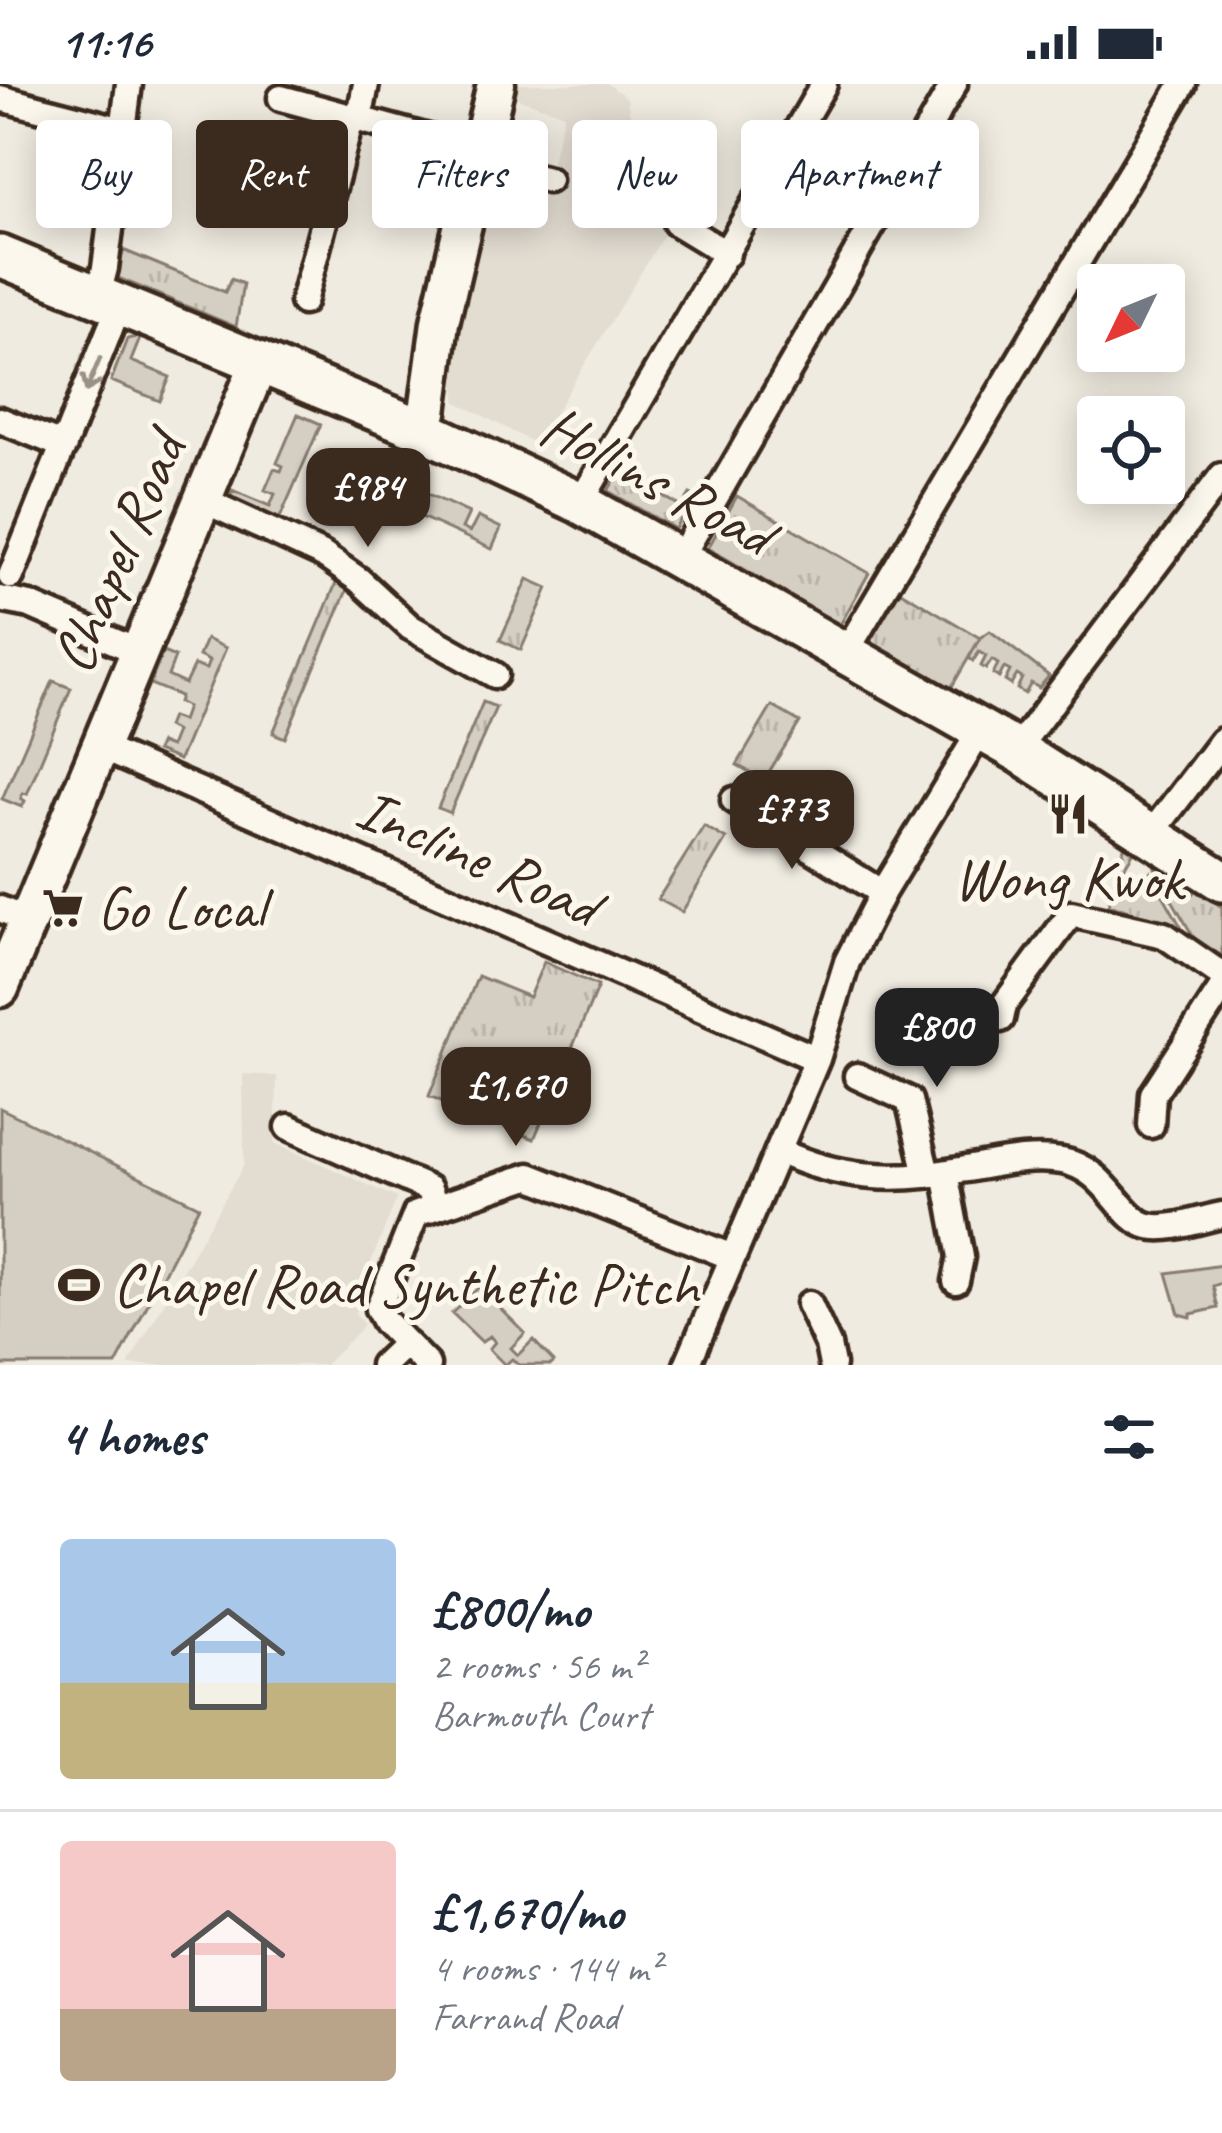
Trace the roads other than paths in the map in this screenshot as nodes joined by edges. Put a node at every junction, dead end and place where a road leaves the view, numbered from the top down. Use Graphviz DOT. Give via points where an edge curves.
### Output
graph roads {
  1 [pos="129,84"];
  2 [pos="366,84"];
  3 [pos="496,84"];
  4 [pos="824,84"];
  5 [pos="954,84"];
  6 [pos="1183,84"];
  7 [pos="0,98"];
  8 [pos="281,98"];
  9 [pos="354,119"];
  10 [pos="85,120"];
  11 [pos="124,120"];
  12 [pos="488,120"];
  13 [pos="372,124"];
  14 [pos="110,228"];
  15 [pos="460,228"];
  16 [pos="684,228"];
  17 [pos="728,254"];
  18 [pos="0,256"];
  19 [pos="109,299"];
  20 [pos="303,302"];
  21 [pos="260,361"];
  22 [pos="0,420"];
  23 [pos="421,429"];
  24 [pos="64,446"];
  25 [pos="1222,476"];
  26 [pos="203,500"];
  27 [pos="580,503"];
  28 [pos="681,557"];
  29 [pos="5,587"];
  30 [pos="139,652"];
  31 [pos="846,652"];
  32 [pos="495,675"];
  33 [pos="982,730"];
  34 [pos="1222,741"];
  35 [pos="99,747"];
  36 [pos="1016,751"];
  37 [pos="734,800"];
  38 [pos="1151,834"];
  39 [pos="1222,880"];
  40 [pos="882,893"];
  41 [pos="15,915"];
  42 [pos="1222,975"];
  43 [pos="0,988"];
  44 [pos="1222,988"];
  45 [pos="1000,1019"];
  46 [pos="817,1060"];
  47 [pos="857,1076"];
  48 [pos="1150,1125"];
  49 [pos="289,1127"];
  50 [pos="778,1151"];
  51 [pos="936,1174"];
  52 [pos="436,1208"];
  53 [pos="1222,1215"];
  54 [pos="732,1257"];
  55 [pos="956,1281"];
  56 [pos="809,1304"];
  57 [pos="406,1343"];
  58 [pos="383,1365"];
  59 [pos="427,1365"];
  60 [pos="686,1365"];
  61 [pos="832,1365"];
  1 -- 11 [label="street"];
  2 -- 9 [label="street"];
  3 -- 12 [label="street"];
  4 -- 17 [label="street"];
  5 -- 28 [label="street"];
  6 -- 31 [label="street"];
  7 -- 10 [label="street"];
  8 -- 9 [label="street"];
  9 -- 13 [label="street"];
  9 -- 20 [label="street"];
  14 -- 19 [label="street" via="103,282"];
  15 -- 23 [label="street"];
  16 -- 17 [label="street"];
  17 -- 27 [label="street"];
  18 -- 19 [label="main road, Hollins Road"];
  19 -- 21 [label="main road, Hollins Road"];
  19 -- 24 [label="street, one-way"];
  21 -- 23 [label="main road, Hollins Road"];
  21 -- 26 [label="street, Chapel Road"];
  22 -- 24 [label="street"];
  23 -- 27 [label="main road, Hollins Road"];
  24 -- 29 [label="street"];
  25 -- 36 [label="street"];
  26 -- 30 [label="street, Chapel Road"];
  26 -- 32 [label="street" via="323,555 423,636"];
  27 -- 28 [label="main road, Hollins Road"];
  28 -- 31 [label="main road, Hollins Road"];
  29 -- 30 [label="street"];
  30 -- 35 [label="street, Chapel Road"];
  31 -- 33 [label="main road, Hollins Road"];
  33 -- 36 [label="main road, Hollins Road"];
  33 -- 40 [label="street"];
  34 -- 38 [label="street"];
  35 -- 41 [label="street, Chapel Road"];
  35 -- 46 [label="street, Incline Road"];
  36 -- 38 [label="main road, Hollins Road"];
  37 -- 40 [label="street"];
  38 -- 39 [label="main road, Hollins Road"];
  40 -- 46 [label="street" via="847,962"];
  41 -- 43 [label="street, Chapel Road"];
  42 -- 45 [label="street" via="1164,935 1071,914"];
  44 -- 48 [label="street" via="1153,1094"];
  46 -- 50 [label="street"];
  47 -- 51 [label="street" via="908,1100"];
  49 -- 52 [label="street" via="428,1189"];
  50 -- 51 [label="street" via="861,1177"];
  50 -- 54 [label="street"];
  51 -- 53 [label="street" via="1066,1162 1097,1178 1143,1225"];
  51 -- 55 [label="street" via="961,1257"];
  52 -- 54 [label="street" via="529,1176"];
  52 -- 57 [label="street" via="416,1214 378,1309"];
  54 -- 60 [label="street"];
  56 -- 61 [label="street"];
  57 -- 58 [label="street"];
  57 -- 59 [label="street"];
}
